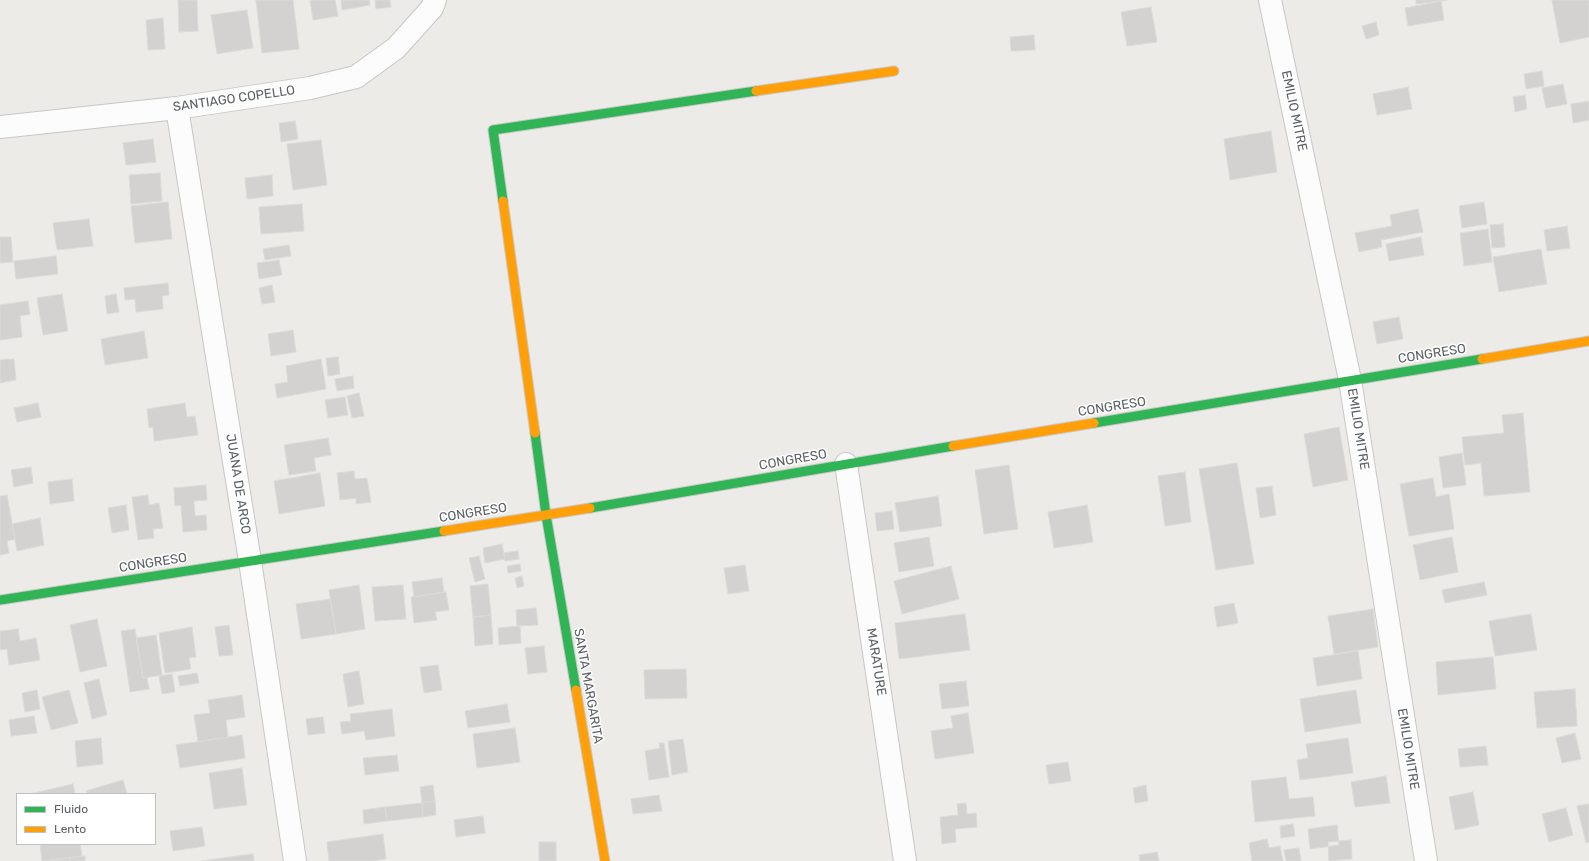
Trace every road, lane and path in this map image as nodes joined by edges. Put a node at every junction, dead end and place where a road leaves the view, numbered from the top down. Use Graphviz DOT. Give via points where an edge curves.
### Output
graph roads {
  1 [pos="436,0"];
  2 [pos="1270,0"];
  3 [pos="894,71"];
  4 [pos="177,108"];
  5 [pos="0,127"];
  6 [pos="1589,341"];
  7 [pos="1350,380"];
  8 [pos="846,464"];
  9 [pos="546,516"];
  10 [pos="250,561"];
  11 [pos="0,600"];
  12 [pos="295,861"];
  13 [pos="605,861"];
  14 [pos="905,861"];
  15 [pos="1426,861"];
  1 -- 4 [label="street, SANTIAGO COPELLO" via="432,8 396,48 356,77 310,88"];
  2 -- 7 [label="street, EMILIO MITRE"];
  3 -- 9 [label="street, SANTA MARGARITA" via="493,130"];
  4 -- 5 [label="street, SANTIAGO COPELLO"];
  4 -- 10 [label="street, JUANA DE ARCO"];
  6 -- 7 [label="street, CONGRESO"];
  7 -- 8 [label="street, CONGRESO"];
  7 -- 15 [label="street, EMILIO MITRE"];
  8 -- 9 [label="street, CONGRESO"];
  8 -- 14 [label="street, MARATURE"];
  9 -- 10 [label="street, CONGRESO"];
  9 -- 13 [label="street, SANTA MARGARITA"];
  10 -- 11 [label="street, CONGRESO"];
  10 -- 12 [label="street, JUANA DE ARCO"];
}
